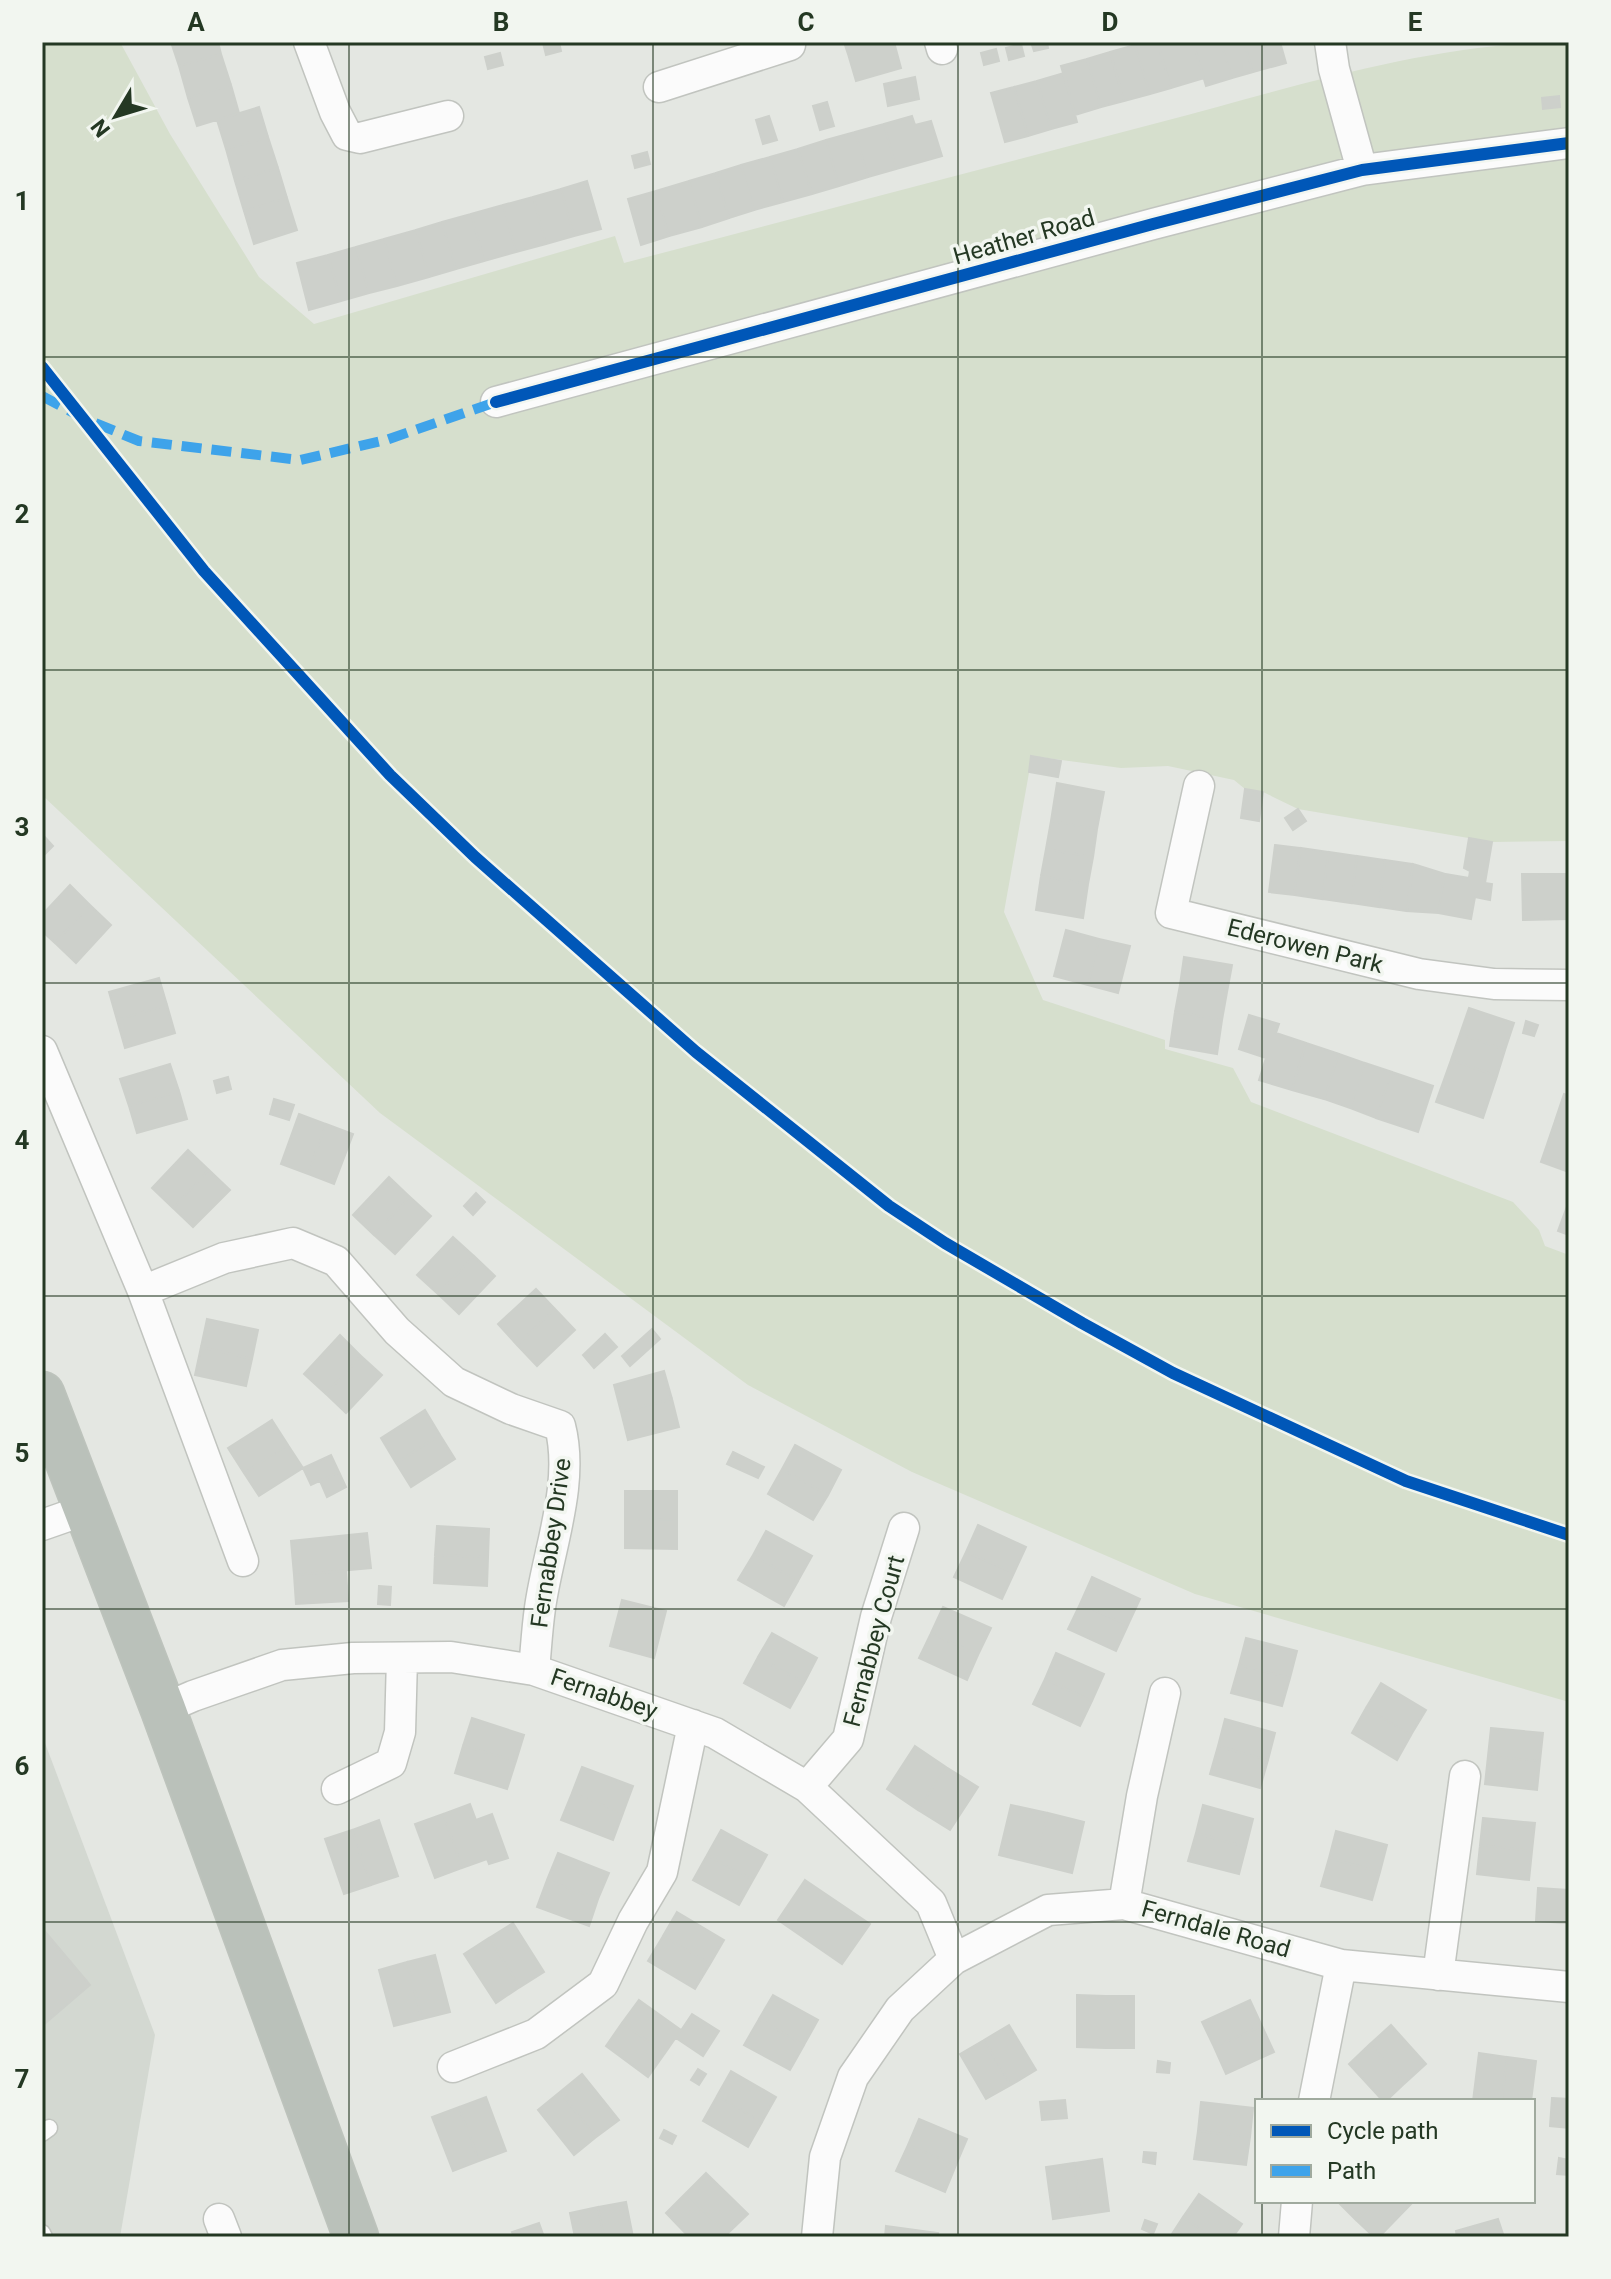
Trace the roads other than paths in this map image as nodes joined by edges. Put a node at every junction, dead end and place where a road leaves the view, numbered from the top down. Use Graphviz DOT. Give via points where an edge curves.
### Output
graph roads {
  1 [pos="309,42"];
  2 [pos="789,42"];
  3 [pos="1330,42"];
  4 [pos="659,87"];
  5 [pos="448,116"];
  6 [pos="1569,143"];
  7 [pos="1362,170"];
  8 [pos="496,402"];
  9 [pos="1199,786"];
  10 [pos="1569,985"];
  11 [pos="42,1051"];
  12 [pos="143,1291"];
  13 [pos="42,1394"];
  14 [pos="85,1510"];
  15 [pos="42,1525"];
  16 [pos="904,1528"];
  17 [pos="243,1561"];
  18 [pos="402,1658"];
  19 [pos="534,1670"];
  20 [pos="1165,1693"];
  21 [pos="163,1709"];
  22 [pos="693,1725"];
  23 [pos="1465,1776"];
  24 [pos="807,1787"];
  25 [pos="337,1789"];
  26 [pos="1124,1904"];
  27 [pos="954,1959"];
  28 [pos="1341,1965"];
  29 [pos="1438,1975"];
  30 [pos="1569,1987"];
  31 [pos="453,2067"];
  32 [pos="1314,2099"];
  33 [pos="1297,2203"];
  34 [pos="356,2237"];
  35 [pos="817,2237"];
  36 [pos="1294,2237"];
  1 -- 5 [label="street" via="347,135 360,138"];
  2 -- 4 [label="street"];
  3 -- 7 [label="street"];
  6 -- 7 [label="street, Heather Road"];
  7 -- 8 [label="street, Heather Road"];
  9 -- 10 [label="street, Ederowen Park" via="1171,913 1419,974 1494,984"];
  11 -- 12 [label="street"];
  12 -- 17 [label="street"];
  12 -- 19 [label="street, Fernabbey Drive" via="224,1258 293,1243 336,1261 397,1331 454,1382 560,1426 565,1446 561,1494"];
  13 -- 14 [label="highway"];
  14 -- 15 [label="street"];
  14 -- 21 [label="highway"];
  16 -- 24 [label="street, Fernabbey Court" via="876,1617 848,1739"];
  18 -- 19 [label="street, Fernabbey" via="451,1657"];
  18 -- 21 [label="street, Fernabbey" via="282,1665"];
  18 -- 25 [label="street" via="400,1732 391,1763"];
  19 -- 22 [label="street, Fernabbey"];
  20 -- 26 [label="street"];
  21 -- 34 [label="highway"];
  22 -- 24 [label="street, Fernabbey"];
  22 -- 31 [label="street" via="662,1872 603,1984 536,2034"];
  23 -- 29 [label="street"];
  24 -- 27 [label="street, Fernabbey" via="931,1903"];
  26 -- 27 [label="street, Ferndale Road" via="1048,1910"];
  26 -- 28 [label="street, Ferndale Road"];
  27 -- 35 [label="street, Ferndale Road" via="900,2009 853,2077 825,2157"];
  28 -- 29 [label="street, Ferndale Road"];
  28 -- 32 [label="street"];
  29 -- 30 [label="street, Ferndale Road"];
  33 -- 36 [label="street"];
}
